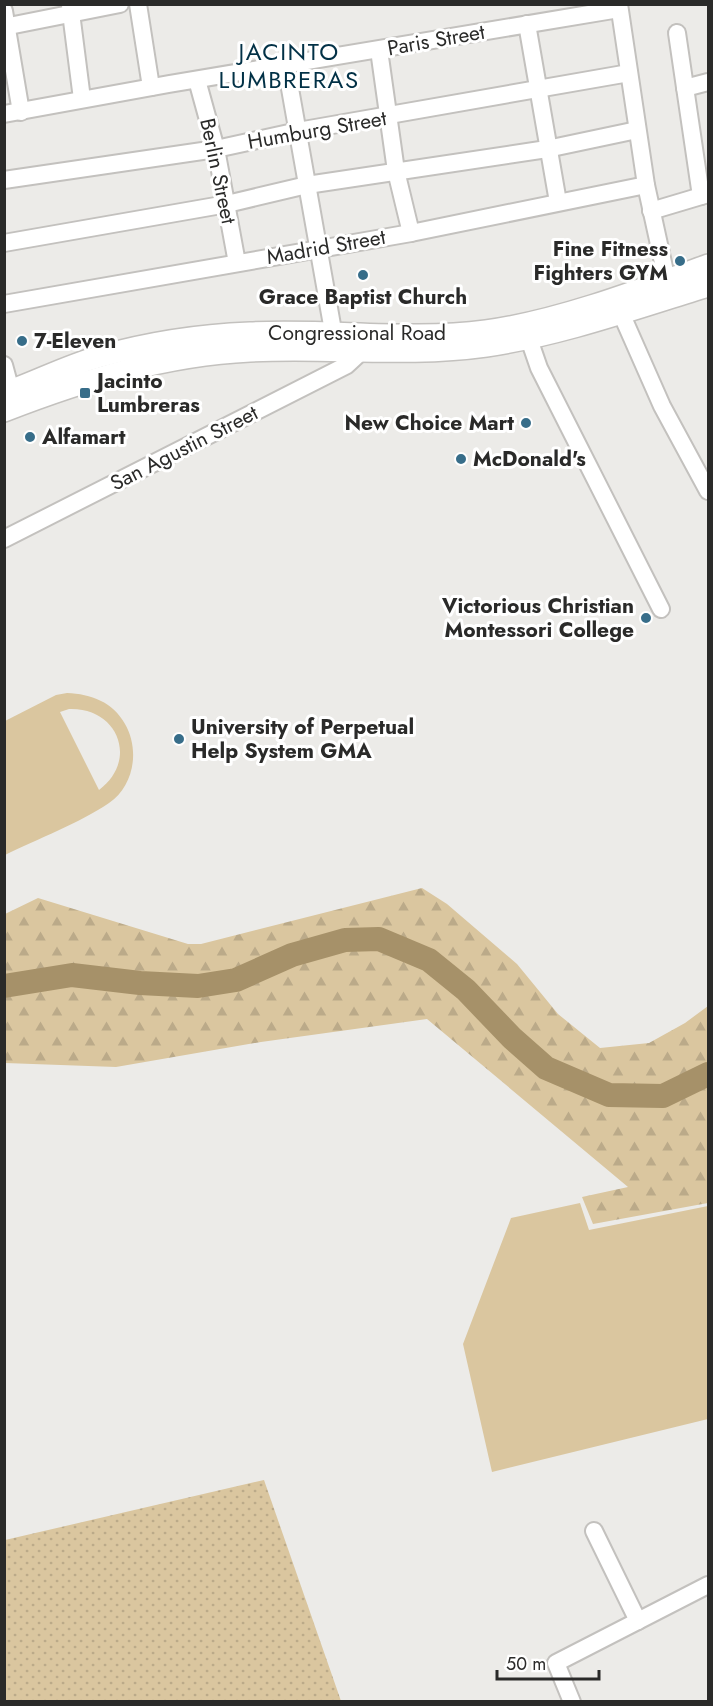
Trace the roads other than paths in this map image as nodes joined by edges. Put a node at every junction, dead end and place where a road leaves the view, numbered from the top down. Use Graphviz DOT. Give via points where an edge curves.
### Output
graph roads {
  1 [pos="120,4"];
  2 [pos="138,4"];
  3 [pos="619,7"];
  4 [pos="70,9"];
  5 [pos="6,21"];
  6 [pos="527,24"];
  7 [pos="677,33"];
  8 [pos="379,50"];
  9 [pos="286,66"];
  10 [pos="629,73"];
  11 [pos="197,80"];
  12 [pos="708,82"];
  13 [pos="151,87"];
  14 [pos="538,88"];
  15 [pos="685,88"];
  16 [pos="82,99"];
  17 [pos="13,113"];
  18 [pos="389,117"];
  19 [pos="637,130"];
  20 [pos="298,131"];
  21 [pos="216,149"];
  22 [pos="547,149"];
  23 [pos="396,171"];
  24 [pos="4,180"];
  25 [pos="307,185"];
  26 [pos="646,185"];
  27 [pos="705,195"];
  28 [pos="558,202"];
  29 [pos="227,204"];
  30 [pos="651,211"];
  31 [pos="411,233"];
  32 [pos="4,243"];
  33 [pos="319,248"];
  34 [pos="237,263"];
  35 [pos="708,265"];
  36 [pos="708,286"];
  37 [pos="669,289"];
  38 [pos="4,304"];
  39 [pos="617,305"];
  40 [pos="529,339"];
  41 [pos="335,342"];
  42 [pos="361,352"];
  43 [pos="4,365"];
  44 [pos="9,400"];
  45 [pos="708,491"];
  46 [pos="4,539"];
  47 [pos="661,609"];
  48 [pos="594,1531"];
  49 [pos="708,1585"];
  50 [pos="638,1621"];
  51 [pos="572,1701"];
  1 -- 4 [label="street"];
  2 -- 13 [label="street"];
  3 -- 6 [label="street, Paris Street"];
  3 -- 10 [label="street"];
  4 -- 5 [label="street"];
  4 -- 16 [label="street"];
  5 -- 17 [label="street"];
  6 -- 8 [label="street, Paris Street"];
  6 -- 14 [label="street"];
  7 -- 15 [label="street"];
  8 -- 9 [label="street, Paris Street"];
  8 -- 18 [label="street"];
  9 -- 11 [label="street, Paris Street"];
  9 -- 20 [label="street"];
  10 -- 14 [label="street, Humburg Street"];
  10 -- 19 [label="street"];
  11 -- 13 [label="street, Paris Street"];
  11 -- 21 [label="street, Berlin Street"];
  12 -- 15 [label="street"];
  13 -- 16 [label="street, Paris Street"];
  14 -- 18 [label="street, Humburg Street"];
  14 -- 22 [label="street"];
  15 -- 27 [label="street"];
  16 -- 17 [label="street, Paris Street"];
  18 -- 20 [label="street, Humburg Street"];
  18 -- 23 [label="street"];
  19 -- 22 [label="street"];
  19 -- 26 [label="street"];
  20 -- 21 [label="street, Humburg Street"];
  20 -- 25 [label="street"];
  21 -- 24 [label="street, Humburg Street"];
  21 -- 29 [label="street, Berlin Street"];
  22 -- 23 [label="street"];
  22 -- 28 [label="street"];
  23 -- 25 [label="street"];
  23 -- 31 [label="street"];
  25 -- 29 [label="street"];
  25 -- 33 [label="street"];
  26 -- 28 [label="street, Madrid Street"];
  26 -- 30 [label="street"];
  27 -- 30 [label="street"];
  28 -- 31 [label="street, Madrid Street"];
  29 -- 32 [label="street"];
  29 -- 34 [label="street, Berlin Street"];
  30 -- 37 [label="street"];
  31 -- 33 [label="street, Madrid Street"];
  33 -- 34 [label="street, Madrid Street"];
  33 -- 41 [label="street"];
  34 -- 38 [label="street, Madrid Street"];
  35 -- 37 [label="main road, Congressional Road"];
  36 -- 37 [label="main road, Congressional Road"];
  37 -- 39 [label="main road, Congressional Road"];
  39 -- 40 [label="main road, Congressional Road"];
  39 -- 41 [label="main road, Congressional Road" via="486,331"];
  39 -- 45 [label="street" via="662,406"];
  40 -- 42 [label="main road, Congressional Road" via="442,350"];
  40 -- 47 [label="street" via="538,368"];
  41 -- 42 [label="main road, Congressional Road"];
  41 -- 44 [label="main road, Congressional Road" via="251,333 145,345 96,357"];
  42 -- 46 [label="street, San Agustin Street" via="347,365"];
  43 -- 44 [label="street"];
  48 -- 50 [label="street"];
  49 -- 50 [label="street"];
  50 -- 51 [label="street" via="556,1663"];
}
